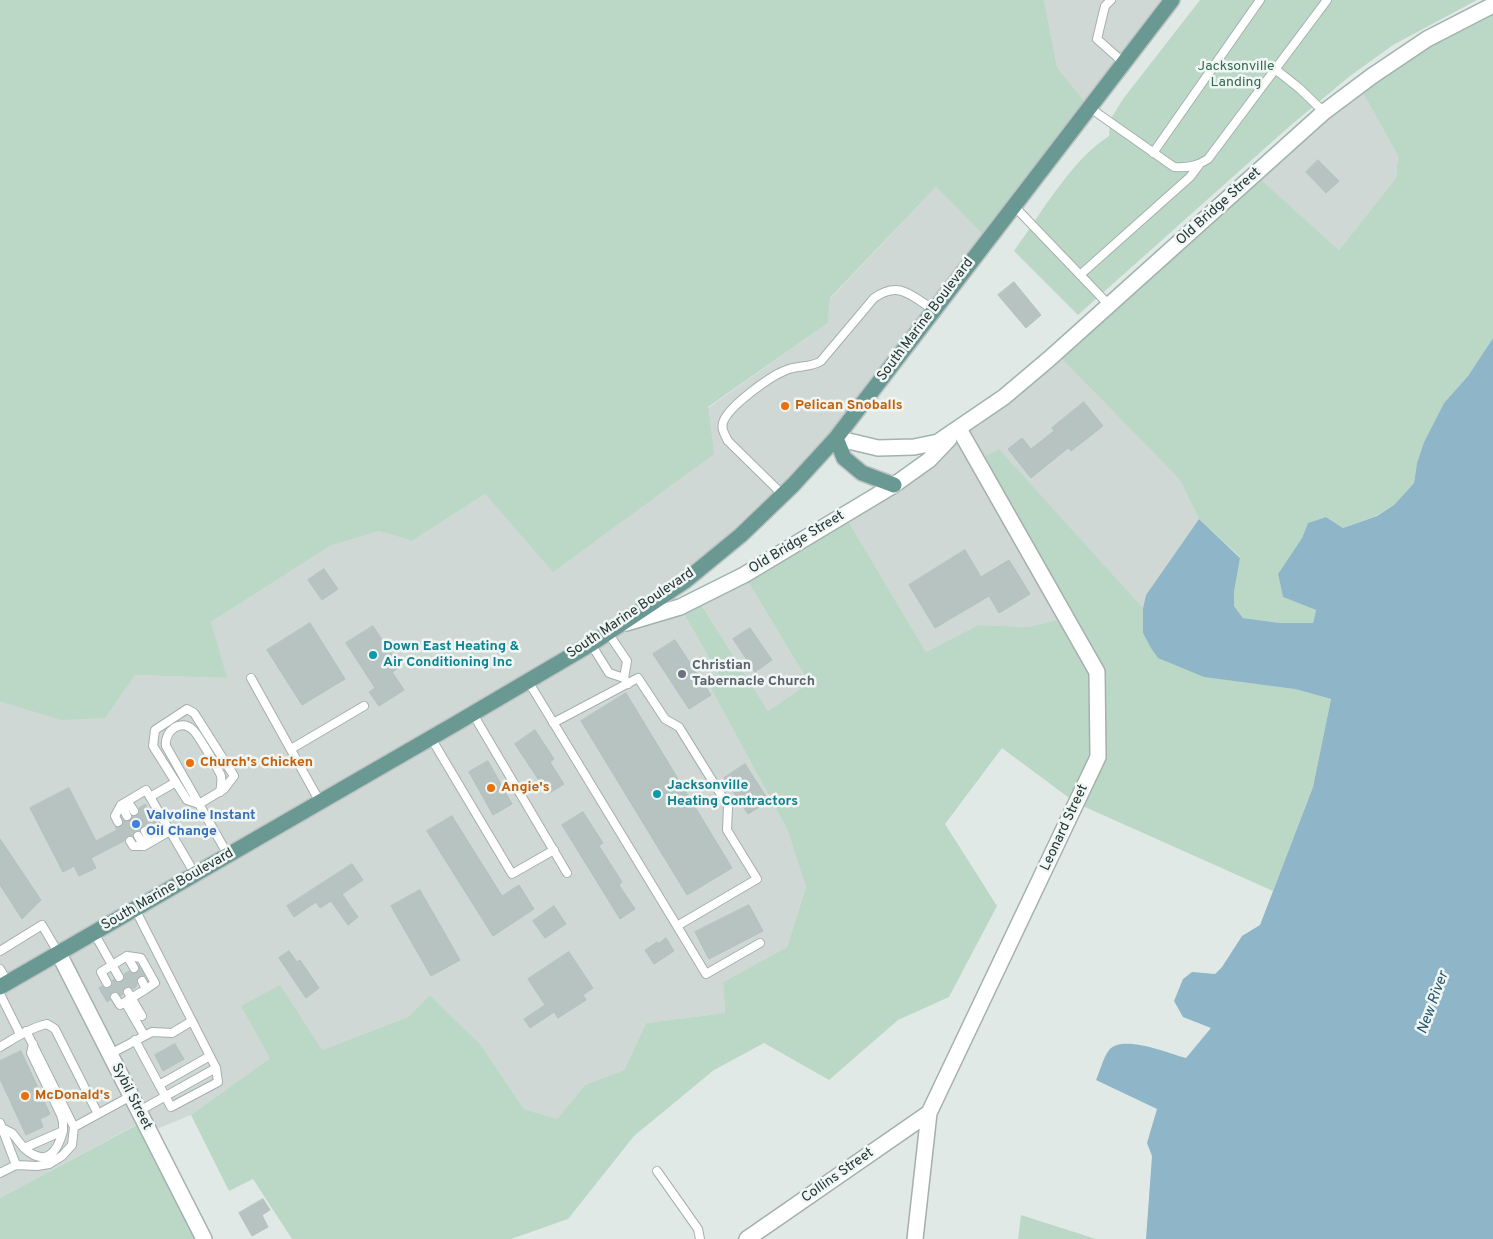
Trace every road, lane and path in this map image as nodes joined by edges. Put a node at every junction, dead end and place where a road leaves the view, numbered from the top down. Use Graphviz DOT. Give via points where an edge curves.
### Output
graph roads {
  1 [pos="1111,0"];
  2 [pos="1172,0"];
  3 [pos="1260,0"];
  4 [pos="1327,0"];
  5 [pos="1493,5"];
  6 [pos="1124,63"];
  7 [pos="1275,69"];
  8 [pos="1090,108"];
  9 [pos="1324,112"];
  10 [pos="1153,153"];
  11 [pos="1199,165"];
  12 [pos="1014,206"];
  13 [pos="1080,275"];
  14 [pos="1109,305"];
  15 [pos="934,310"];
  16 [pos="959,429"];
  17 [pos="836,438"];
  18 [pos="894,485"];
  19 [pos="783,495"];
  20 [pos="612,629"];
  21 [pos="591,644"];
  22 [pos="251,678"];
  23 [pos="528,680"];
  24 [pos="626,681"];
  25 [pos="364,706"];
  26 [pos="473,714"];
  27 [pos="553,723"];
  28 [pos="431,738"];
  29 [pos="290,749"];
  30 [pos="176,782"];
  31 [pos="220,792"];
  32 [pos="148,794"];
  33 [pos="320,802"];
  34 [pos="199,804"];
  35 [pos="121,805"];
  36 [pos="130,814"];
  37 [pos="118,822"];
  38 [pos="170,831"];
  39 [pos="141,833"];
  40 [pos="130,841"];
  41 [pos="144,846"];
  42 [pos="554,850"];
  43 [pos="228,855"];
  44 [pos="567,872"];
  45 [pos="195,874"];
  46 [pos="135,909"];
  47 [pos="677,926"];
  48 [pos="94,933"];
  49 [pos="760,943"];
  50 [pos="0,951"];
  51 [pos="59,954"];
  52 [pos="126,956"];
  53 [pos="112,964"];
  54 [pos="134,968"];
  55 [pos="0,969"];
  56 [pos="119,976"];
  57 [pos="142,981"];
  58 [pos="108,983"];
  59 [pos="3,988"];
  60 [pos="146,989"];
  61 [pos="115,997"];
  62 [pos="128,997"];
  63 [pos="142,1016"];
  64 [pos="192,1021"];
  65 [pos="148,1031"];
  66 [pos="23,1033"];
  67 [pos="135,1040"];
  68 [pos="33,1044"];
  69 [pos="0,1047"];
  70 [pos="110,1054"];
  71 [pos="210,1056"];
  72 [pos="216,1068"];
  73 [pos="159,1085"];
  74 [pos="131,1096"];
  75 [pos="165,1096"];
  76 [pos="139,1111"];
  77 [pos="929,1113"];
  78 [pos="98,1114"];
  79 [pos="1,1125"];
  80 [pos="74,1126"];
  81 [pos="63,1131"];
  82 [pos="24,1148"];
  83 [pos="16,1165"];
  84 [pos="657,1170"];
  85 [pos="0,1173"];
  86 [pos="204,1239"];
  87 [pos="700,1239"];
  88 [pos="747,1239"];
  89 [pos="916,1239"];
  1 -- 6 [label="lane" via="1105,6 1096,39"];
  2 -- 6 [label="main road, South Marine Boulevard"];
  3 -- 10 [label="lane"];
  4 -- 7 [label="lane"];
  5 -- 9 [label="street, Old Bridge Street" via="1426,40"];
  6 -- 8 [label="main road, South Marine Boulevard"];
  7 -- 9 [label="lane"];
  7 -- 11 [label="lane" via="1208,159"];
  8 -- 10 [label="lane"];
  8 -- 12 [label="main road, South Marine Boulevard"];
  9 -- 14 [label="street, Old Bridge Street"];
  10 -- 11 [label="lane" via="1174,167"];
  11 -- 13 [label="lane" via="1190,177"];
  12 -- 13 [label="lane"];
  12 -- 15 [label="main road, South Marine Boulevard"];
  13 -- 14 [label="lane"];
  14 -- 16 [label="street, Old Bridge Street" via="1011,390"];
  15 -- 17 [label="main road, South Marine Boulevard"];
  15 -- 19 [label="lane" via="902,290 886,290 874,298 821,361 785,370 770,378 724,420 723,430 728,441"];
  16 -- 17 [label="street, Old Bridge Street" via="938,442 914,446 878,448"];
  16 -- 18 [label="street, Old Bridge Street" via="930,460"];
  16 -- 77 [label="street, Leonard Street" via="1097,672 1098,757"];
  17 -- 18 [label="main road" via="844,458 862,473"];
  17 -- 19 [label="main road, South Marine Boulevard"];
  18 -- 20 [label="street, Old Bridge Street" via="744,575 680,607"];
  19 -- 20 [label="main road, South Marine Boulevard" via="685,581"];
  20 -- 21 [label="main road, South Marine Boulevard"];
  20 -- 24 [label="lane" via="627,661"];
  21 -- 23 [label="main road, South Marine Boulevard"];
  21 -- 24 [label="lane" via="610,673"];
  22 -- 29 [label="lane"];
  23 -- 26 [label="main road, South Marine Boulevard"];
  23 -- 27 [label="lane"];
  24 -- 27 [label="lane"];
  24 -- 47 [label="lane" via="638,678 665,719 679,727 728,806 727,830 757,879"];
  25 -- 29 [label="lane"];
  26 -- 28 [label="main road, South Marine Boulevard"];
  26 -- 42 [label="lane"];
  27 -- 47 [label="lane"];
  28 -- 33 [label="main road, South Marine Boulevard"];
  28 -- 42 [label="lane" via="512,874"];
  29 -- 33 [label="lane"];
  30 -- 31 [label="lane" via="153,746 155,730 187,708 194,713 234,776"];
  30 -- 32 [label="lane"];
  30 -- 34 [label="lane" via="187,800"];
  31 -- 34 [label="lane"];
  31 -- 34 [label="lane" via="222,777 193,729 183,725 176,727 165,739 166,746"];
  32 -- 35 [label="lane"];
  32 -- 38 [label="lane"];
  33 -- 43 [label="main road, South Marine Boulevard"];
  34 -- 43 [label="lane"];
  35 -- 36 [label="lane" via="130,806"];
  35 -- 37 [label="lane" via="115,816"];
  38 -- 41 [label="lane"];
  38 -- 45 [label="lane"];
  39 -- 41 [label="lane" via="148,837"];
  40 -- 41 [label="lane" via="133,846"];
  42 -- 44 [label="lane"];
  43 -- 45 [label="main road, South Marine Boulevard"];
  45 -- 46 [label="main road, South Marine Boulevard"];
  46 -- 48 [label="main road, South Marine Boulevard"];
  46 -- 64 [label="lane"];
  47 -- 49 [label="lane" via="706,974"];
  48 -- 51 [label="main road, South Marine Boulevard"];
  48 -- 53 [label="lane"];
  50 -- 51 [label="lane" via="42,925"];
  51 -- 59 [label="main road, South Marine Boulevard"];
  51 -- 70 [label="street, Sybil Street"];
  52 -- 53 [label="lane"];
  52 -- 54 [label="lane"];
  52 -- 60 [label="lane" via="141,958 155,983"];
  53 -- 56 [label="lane"];
  53 -- 58 [label="lane" via="101,972"];
  55 -- 59 [label="lane"];
  57 -- 60 [label="lane"];
  59 -- 66 [label="lane"];
  60 -- 62 [label="lane"];
  61 -- 62 [label="lane" via="120,1005"];
  62 -- 63 [label="lane"];
  62 -- 65 [label="lane"];
  64 -- 65 [label="lane" via="172,1033"];
  64 -- 71 [label="lane"];
  65 -- 67 [label="lane"];
  66 -- 68 [label="lane"];
  66 -- 69 [label="lane"];
  66 -- 78 [label="lane" via="47,1024 55,1029"];
  67 -- 70 [label="lane"];
  67 -- 73 [label="lane"];
  68 -- 80 [label="lane"];
  68 -- 81 [label="lane" via="31,1053 61,1115"];
  70 -- 74 [label="street, Sybil Street"];
  71 -- 72 [label="lane"];
  71 -- 73 [label="lane"];
  72 -- 75 [label="lane"];
  72 -- 75 [label="lane" via="218,1082 171,1107"];
  73 -- 75 [label="lane"];
  74 -- 76 [label="street, Sybil Street"];
  74 -- 78 [label="lane"];
  75 -- 76 [label="lane"];
  76 -- 86 [label="street, Sybil Street"];
  77 -- 88 [label="street, Collins Street"];
  77 -- 89 [label="street, Leonard Street"];
  78 -- 80 [label="lane"];
  79 -- 82 [label="lane"];
  79 -- 83 [label="lane"];
  80 -- 83 [label="lane" via="72,1145 62,1156 49,1164"];
  81 -- 82 [label="lane"];
  81 -- 82 [label="lane" via="60,1144 46,1157 38,1158"];
  83 -- 85 [label="lane"];
  84 -- 87 [label="lane" via="698,1229"];
}
